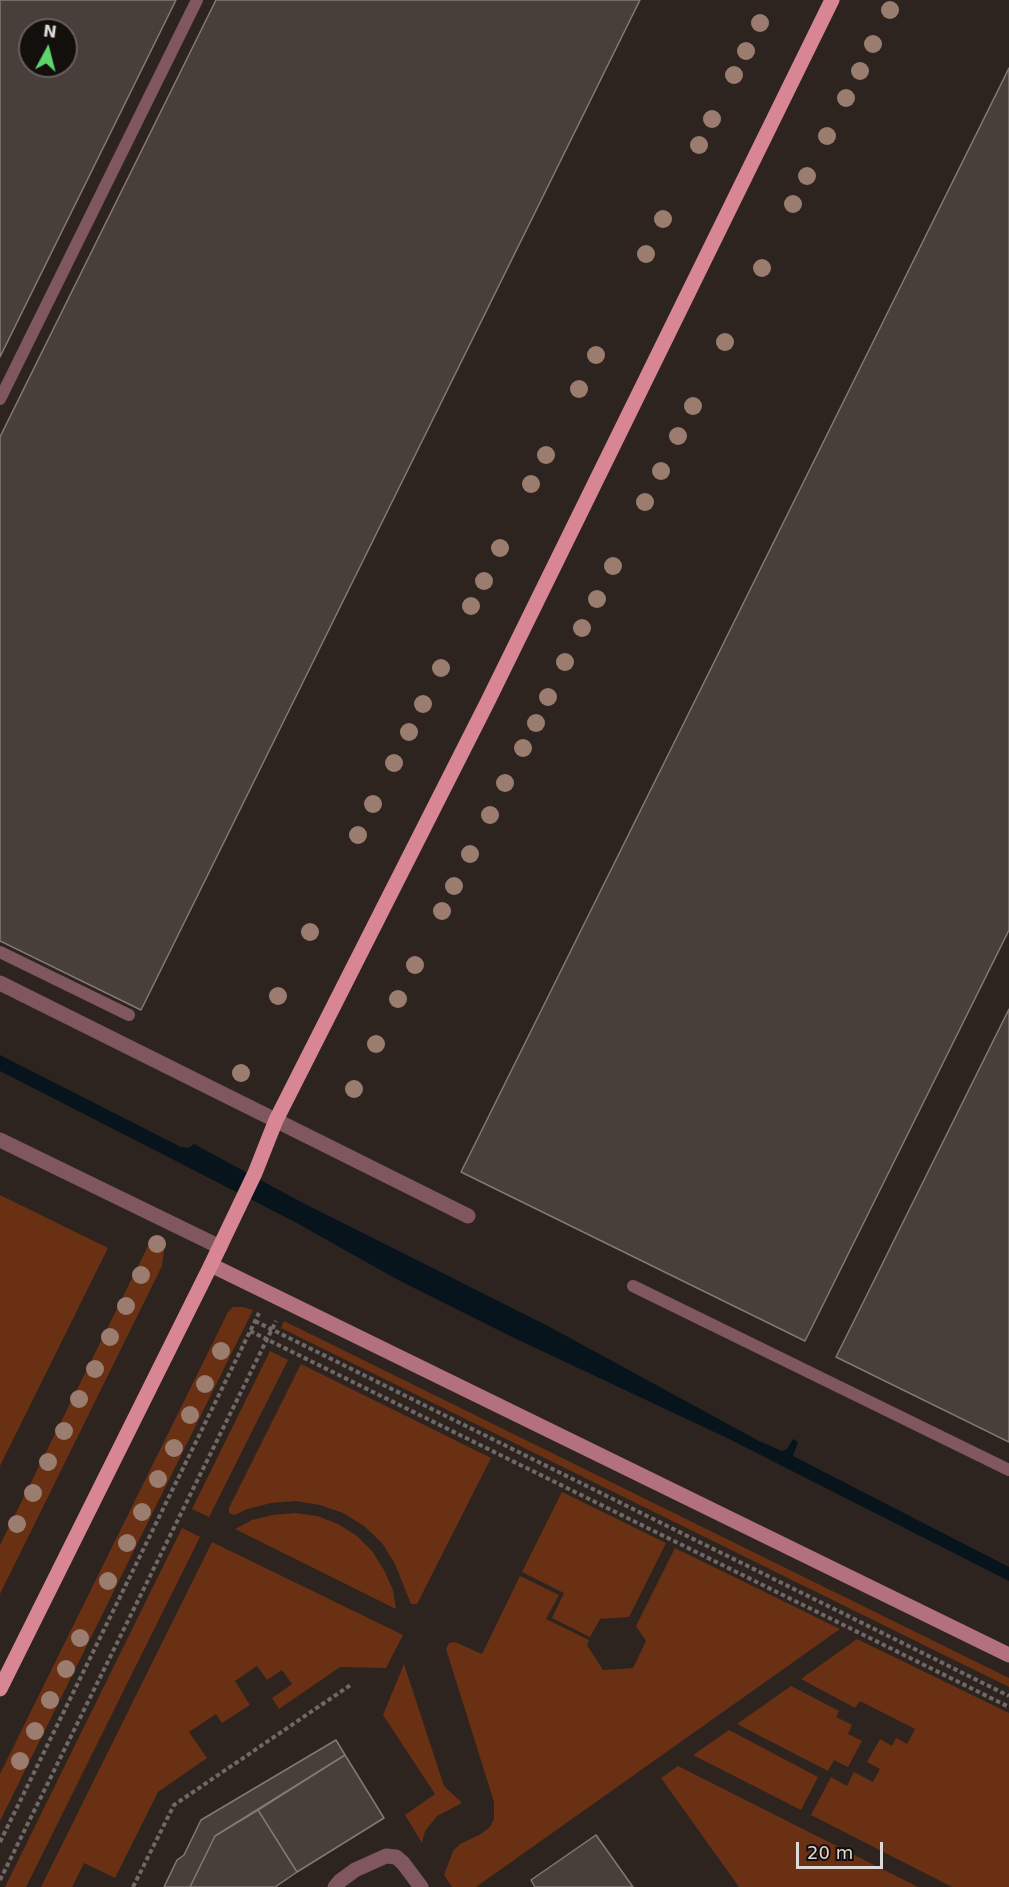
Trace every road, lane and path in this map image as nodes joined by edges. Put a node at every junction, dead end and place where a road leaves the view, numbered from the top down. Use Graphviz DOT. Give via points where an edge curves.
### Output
graph roads {
  1 [pos="197,0"];
  2 [pos="832,0"];
  3 [pos="0,399"];
  4 [pos="0,952"];
  5 [pos="0,983"];
  6 [pos="129,1015"];
  7 [pos="276,1120"];
  8 [pos="0,1140"];
  9 [pos="468,1216"];
  10 [pos="220,1247"];
  11 [pos="211,1265"];
  12 [pos="633,1286"];
  13 [pos="268,1293"];
  14 [pos="285,1301"];
  15 [pos="255,1321"];
  16 [pos="272,1329"];
  17 [pos="250,1331"];
  18 [pos="267,1339"];
  19 [pos="1009,1470"];
  20 [pos="1009,1656"];
  21 [pos="352,1684"];
  22 [pos="0,1689"];
  23 [pos="1009,1696"];
  24 [pos="1009,1707"];
  25 [pos="0,1842"];
  26 [pos="0,1880"];
  27 [pos="133,1887"];
  28 [pos="335,1887"];
  29 [pos="421,1887"];
  1 -- 3 [label="lane"];
  2 -- 7 [label="main road" via="487,703"];
  4 -- 6 [label="lane"];
  5 -- 7 [label="street"];
  7 -- 9 [label="street"];
  7 -- 10 [label="main road"];
  8 -- 10 [label="street"];
  10 -- 11 [label="main road"];
  11 -- 13 [label="street"];
  11 -- 22 [label="main road"];
  12 -- 19 [label="lane"];
  13 -- 14 [label="street"];
  13 -- 15 [label="path"];
  14 -- 16 [label="path"];
  14 -- 20 [label="street"];
  15 -- 16 [label="path"];
  15 -- 17 [label="path"];
  16 -- 18 [label="path"];
  16 -- 23 [label="path"];
  17 -- 18 [label="path"];
  17 -- 25 [label="path"];
  18 -- 24 [label="path"];
  18 -- 26 [label="path"];
  21 -- 27 [label="path" via="174,1805"];
  28 -- 29 [label="street" via="355,1870 386,1856 403,1863"];
}
